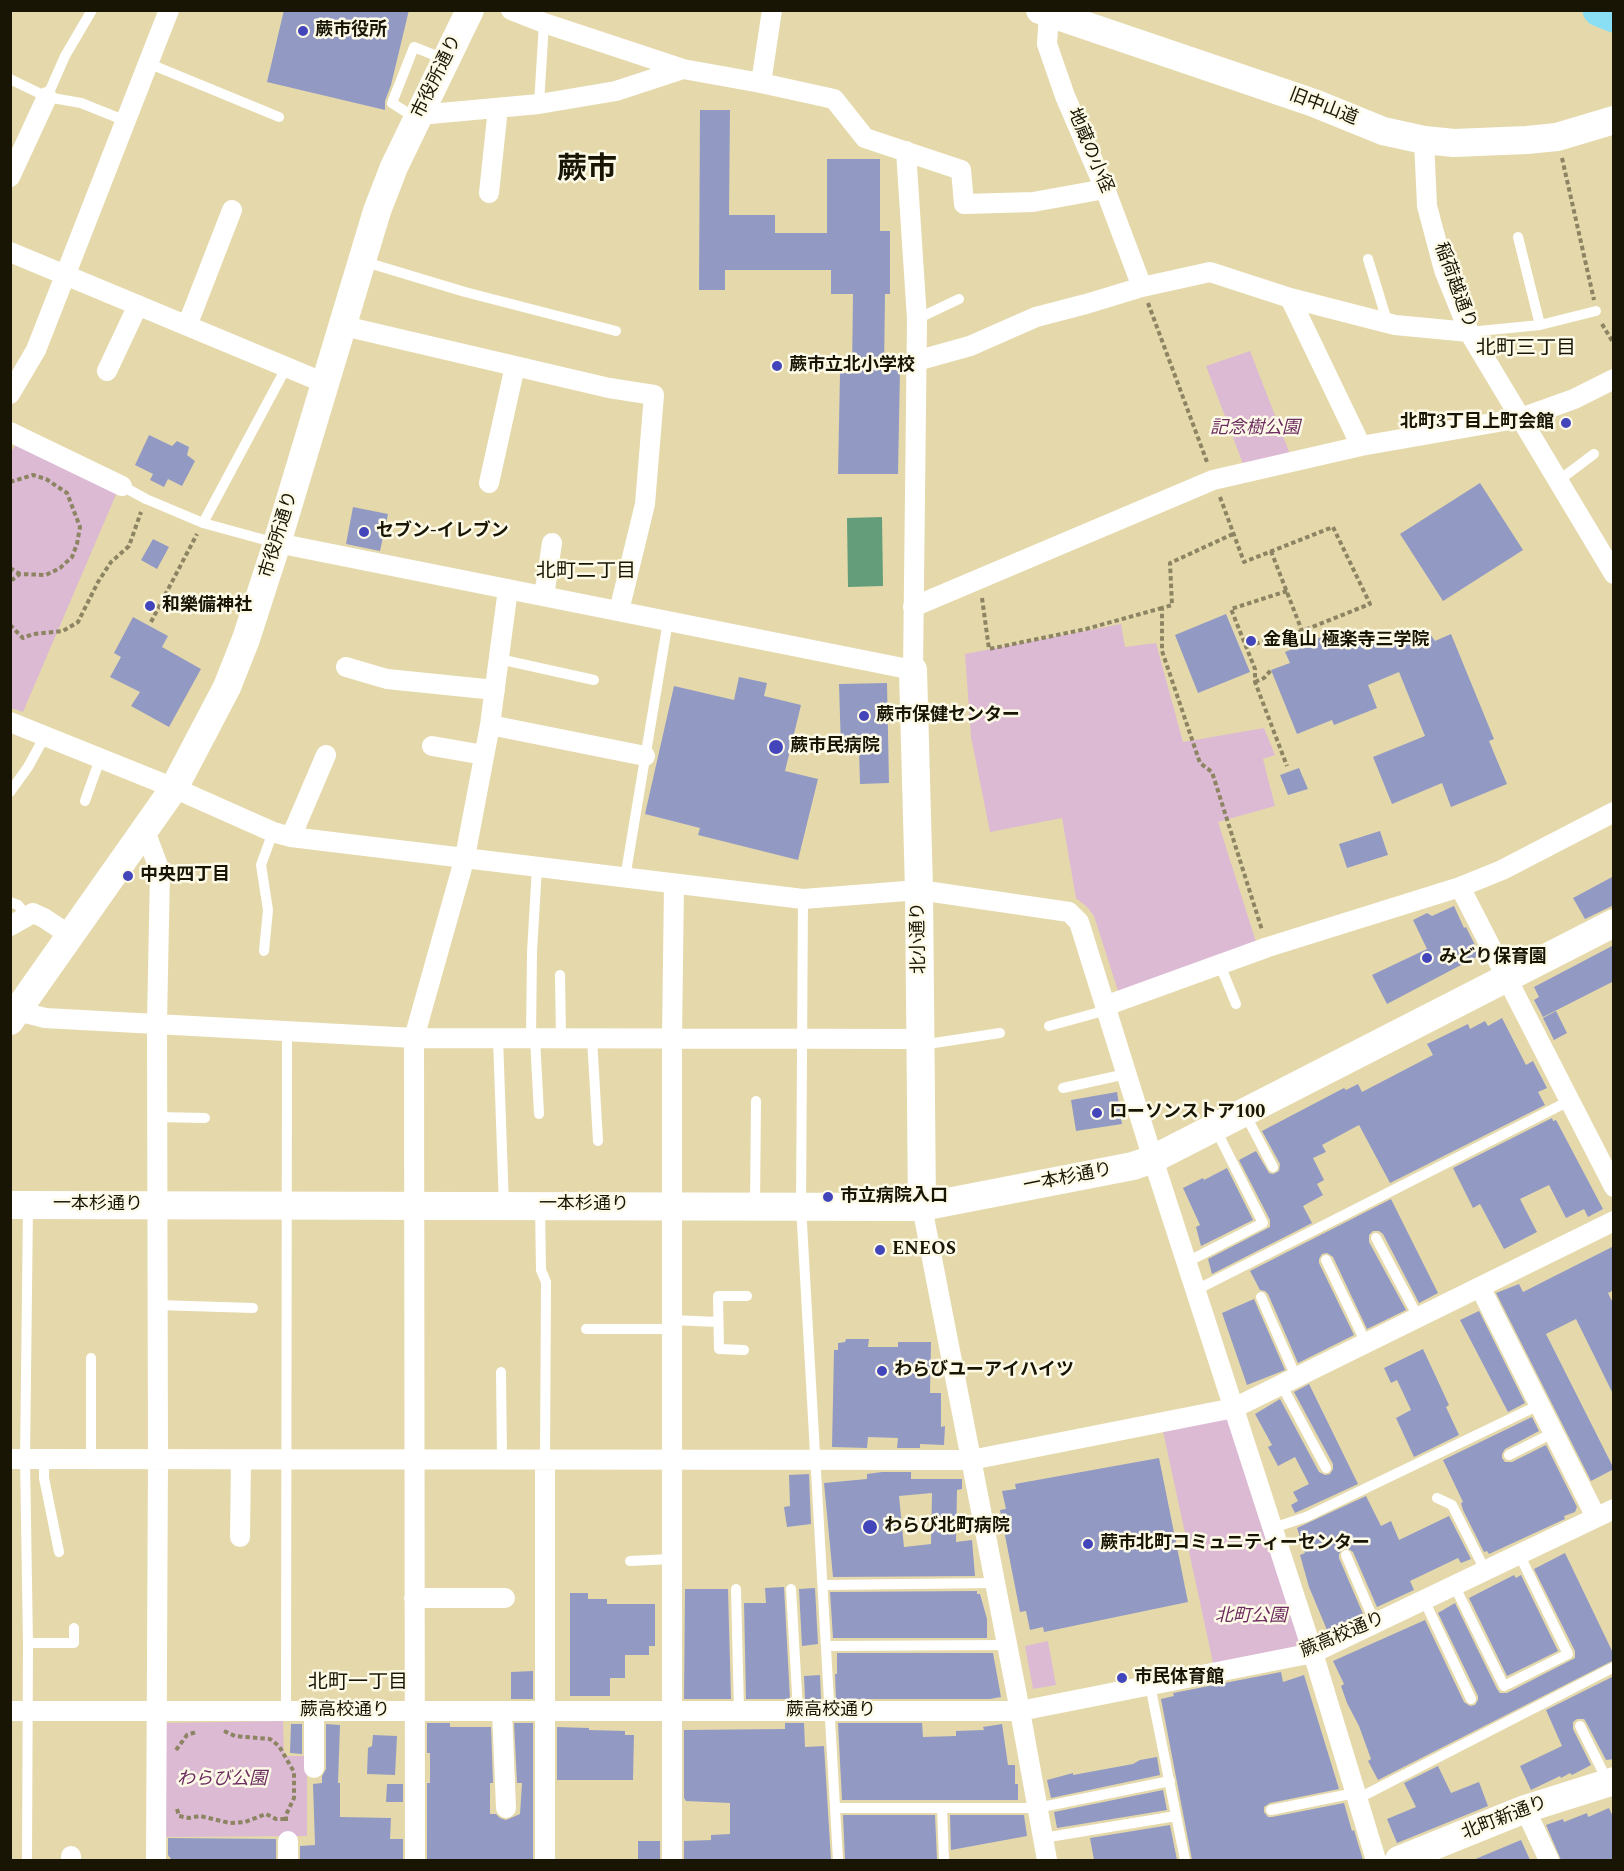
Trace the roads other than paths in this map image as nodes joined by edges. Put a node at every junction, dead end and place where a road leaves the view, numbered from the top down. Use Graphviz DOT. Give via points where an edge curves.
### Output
graph roads {
  1 [pos="92,10"];
  2 [pos="169,10"];
  3 [pos="470,10"];
  4 [pos="511,10"];
  5 [pos="772,10"];
  6 [pos="1599,10"];
  7 [pos="1044,12"];
  8 [pos="1614,16"];
  9 [pos="1089,19"];
  10 [pos="544,23"];
  11 [pos="150,64"];
  12 [pos="683,69"];
  13 [pos="10,79"];
  14 [pos="761,83"];
  15 [pos="47,97"];
  16 [pos="539,104"];
  17 [pos="498,108"];
  18 [pos="279,117"];
  19 [pos="418,117"];
  20 [pos="1614,120"];
  21 [pos="126,121"];
  22 [pos="1424,140"];
  23 [pos="906,151"];
  24 [pos="10,177"];
  25 [pos="1105,189"];
  26 [pos="489,193"];
  27 [pos="232,210"];
  28 [pos="1518,237"];
  29 [pos="10,252"];
  30 [pos="1368,259"];
  31 [pos="362,261"];
  32 [pos="65,275"];
  33 [pos="1142,287"];
  34 [pos="1290,298"];
  35 [pos="959,299"];
  36 [pos="138,305"];
  37 [pos="1596,311"];
  38 [pos="917,319"];
  39 [pos="1388,324"];
  40 [pos="1540,325"];
  41 [pos="187,326"];
  42 [pos="344,326"];
  43 [pos="616,331"];
  44 [pos="1469,332"];
  45 [pos="916,361"];
  46 [pos="515,366"];
  47 [pos="286,368"];
  48 [pos="107,371"];
  49 [pos="1614,379"];
  50 [pos="327,384"];
  51 [pos="10,394"];
  52 [pos="1521,418"];
  53 [pos="10,432"];
  54 [pos="1361,446"];
  55 [pos="1594,454"];
  56 [pos="1558,481"];
  57 [pos="489,483"];
  58 [pos="122,486"];
  59 [pos="203,523"];
  60 [pos="277,543"];
  61 [pos="552,543"];
  62 [pos="1614,574"];
  63 [pos="508,589"];
  64 [pos="544,596"];
  65 [pos="913,607"];
  66 [pos="619,611"];
  67 [pos="668,621"];
  68 [pos="499,659"];
  69 [pos="346,667"];
  70 [pos="913,670"];
  71 [pos="594,680"];
  72 [pos="495,690"];
  73 [pos="490,725"];
  74 [pos="13,727"];
  75 [pos="45,736"];
  76 [pos="432,746"];
  77 [pos="326,755"];
  78 [pos="484,755"];
  79 [pos="645,756"];
  80 [pos="100,759"];
  81 [pos="174,789"];
  82 [pos="10,792"];
  83 [pos="85,801"];
  84 [pos="1614,812"];
  85 [pos="145,831"];
  86 [pos="282,834"];
  87 [pos="465,857"];
  88 [pos="537,867"];
  89 [pos="625,878"];
  90 [pos="674,884"];
  91 [pos="1460,886"];
  92 [pos="920,890"];
  93 [pos="802,899"];
  94 [pos="10,902"];
  95 [pos="19,921"];
  96 [pos="1614,923"];
  97 [pos="71,936"];
  98 [pos="264,951"];
  99 [pos="1220,965"];
  100 [pos="560,975"];
  101 [pos="1506,978"];
  102 [pos="1236,1004"];
  103 [pos="1106,1008"];
  104 [pos="13,1014"];
  105 [pos="157,1023"];
  106 [pos="1048,1026"];
  107 [pos="287,1031"];
  108 [pos="1000,1032"];
  109 [pos="414,1038"];
  110 [pos="498,1038"];
  111 [pos="533,1038"];
  112 [pos="561,1038"];
  113 [pos="592,1038"];
  114 [pos="672,1038"];
  115 [pos="801,1038"];
  116 [pos="921,1042"];
  117 [pos="1126,1074"];
  118 [pos="1063,1089"];
  119 [pos="756,1101"];
  120 [pos="1569,1101"];
  121 [pos="1244,1112"];
  122 [pos="539,1114"];
  123 [pos="156,1117"];
  124 [pos="205,1118"];
  125 [pos="1215,1128"];
  126 [pos="598,1141"];
  127 [pos="1153,1159"];
  128 [pos="1274,1167"];
  129 [pos="1614,1187"];
  130 [pos="19,1205"];
  131 [pos="540,1205"];
  132 [pos="672,1205"];
  133 [pos="156,1206"];
  134 [pos="287,1206"];
  135 [pos="415,1206"];
  136 [pos="504,1206"];
  137 [pos="755,1206"];
  138 [pos="801,1206"];
  139 [pos="922,1207"];
  140 [pos="1614,1221"];
  141 [pos="1376,1238"];
  142 [pos="1326,1260"];
  143 [pos="1186,1262"];
  144 [pos="1480,1287"];
  145 [pos="1196,1290"];
  146 [pos="747,1296"];
  147 [pos="1261,1298"];
  148 [pos="157,1305"];
  149 [pos="253,1308"];
  150 [pos="1418,1317"];
  151 [pos="718,1322"];
  152 [pos="672,1324"];
  153 [pos="586,1329"];
  154 [pos="1366,1343"];
  155 [pos="744,1350"];
  156 [pos="91,1358"];
  157 [pos="501,1372"];
  158 [pos="1289,1381"];
  159 [pos="1539,1405"];
  160 [pos="1234,1408"];
  161 [pos="1553,1433"];
  162 [pos="1509,1455"];
  163 [pos="414,1458"];
  164 [pos="17,1459"];
  165 [pos="44,1459"];
  166 [pos="286,1459"];
  167 [pos="502,1459"];
  168 [pos="545,1459"];
  169 [pos="91,1460"];
  170 [pos="158,1460"];
  171 [pos="241,1460"];
  172 [pos="672,1460"];
  173 [pos="816,1460"];
  174 [pos="971,1460"];
  175 [pos="1326,1468"];
  176 [pos="1437,1498"];
  177 [pos="1605,1513"];
  178 [pos="1273,1528"];
  179 [pos="240,1537"];
  180 [pos="59,1552"];
  181 [pos="1519,1554"];
  182 [pos="1346,1555"];
  183 [pos="671,1559"];
  184 [pos="630,1561"];
  185 [pos="1485,1570"];
  186 [pos="995,1583"];
  187 [pos="823,1585"];
  188 [pos="1454,1585"];
  189 [pos="736,1589"];
  190 [pos="791,1589"];
  191 [pos="414,1598"];
  192 [pos="505,1598"];
  193 [pos="1424,1600"];
  194 [pos="1375,1623"];
  195 [pos="74,1628"];
  196 [pos="28,1643"];
  197 [pos="1007,1645"];
  198 [pos="827,1646"];
  199 [pos="1313,1653"];
  200 [pos="1614,1667"];
  201 [pos="1150,1685"];
  202 [pos="1471,1699"];
  203 [pos="19,1711"];
  204 [pos="156,1711"];
  205 [pos="286,1711"];
  206 [pos="314,1711"];
  207 [pos="414,1711"];
  208 [pos="502,1711"];
  209 [pos="544,1711"];
  210 [pos="671,1711"];
  211 [pos="739,1711"];
  212 [pos="798,1711"];
  213 [pos="830,1711"];
  214 [pos="1020,1711"];
  215 [pos="1580,1726"];
  216 [pos="314,1768"];
  217 [pos="1170,1781"];
  218 [pos="1611,1782"];
  219 [pos="1356,1796"];
  220 [pos="506,1808"];
  221 [pos="835,1808"];
  222 [pos="942,1808"];
  223 [pos="1037,1808"];
  224 [pos="1525,1809"];
  225 [pos="1271,1810"];
  226 [pos="1176,1816"];
  227 [pos="1042,1838"];
  228 [pos="27,1860"];
  229 [pos="156,1860"];
  230 [pos="415,1860"];
  231 [pos="545,1860"];
  232 [pos="672,1860"];
  233 [pos="838,1860"];
  234 [pos="944,1860"];
  235 [pos="1047,1860"];
  236 [pos="1185,1860"];
  237 [pos="1376,1860"];
  238 [pos="1399,1860"];
  239 [pos="1549,1860"];
  1 -- 15 [label="lane"];
  2 -- 11 [label="street"];
  3 -- 19 [label="street, 市役所通り"];
  4 -- 10 [label="street"];
  5 -- 14 [label="street"];
  6 -- 8 [label="highway"];
  7 -- 9 [label="street, 旧中山道"];
  7 -- 25 [label="street, 地蔵の小径" via="1047,44"];
  9 -- 22 [label="street, 旧中山道" via="1383,131"];
  10 -- 12 [label="street"];
  10 -- 16 [label="lane"];
  11 -- 18 [label="lane"];
  11 -- 21 [label="street"];
  12 -- 14 [label="street"];
  12 -- 16 [label="street" via="616,92"];
  13 -- 15 [label="lane"];
  14 -- 23 [label="street" via="834,99 865,138"];
  15 -- 21 [label="lane" via="81,103"];
  15 -- 24 [label="street"];
  16 -- 17 [label="street"];
  17 -- 19 [label="street"];
  17 -- 26 [label="street"];
  19 -- 31 [label="street, 市役所通り" via="394,167"];
  20 -- 22 [label="street, 旧中山道" via="1557,137 1454,143"];
  21 -- 32 [label="street"];
  22 -- 44 [label="street, 稲荷越通り" via="1427,206 1444,270"];
  23 -- 25 [label="street" via="961,170 964,204 1033,202"];
  23 -- 38 [label="street"];
  25 -- 33 [label="street, 地蔵の小径"];
  27 -- 41 [label="street"];
  28 -- 40 [label="lane"];
  29 -- 32 [label="street"];
  30 -- 39 [label="lane"];
  31 -- 42 [label="street, 市役所通り"];
  31 -- 43 [label="lane"];
  32 -- 36 [label="street"];
  32 -- 51 [label="street" via="36,350"];
  33 -- 34 [label="street" via="1210,272"];
  33 -- 45 [label="street" via="1036,317 970,346"];
  34 -- 39 [label="street"];
  34 -- 54 [label="street"];
  35 -- 38 [label="lane"];
  36 -- 41 [label="street"];
  36 -- 48 [label="street"];
  37 -- 40 [label="lane"];
  38 -- 45 [label="street"];
  39 -- 44 [label="street"];
  40 -- 44 [label="lane"];
  41 -- 47 [label="street"];
  42 -- 46 [label="street"];
  42 -- 50 [label="street, 市役所通り"];
  44 -- 52 [label="street, 稲荷越通り"];
  45 -- 65 [label="street"];
  46 -- 57 [label="street"];
  46 -- 66 [label="street" via="654,395 645,504"];
  47 -- 50 [label="street"];
  47 -- 59 [label="lane"];
  49 -- 52 [label="street"];
  50 -- 60 [label="street, 市役所通り"];
  52 -- 54 [label="street"];
  52 -- 56 [label="street, 稲荷越通り"];
  53 -- 58 [label="street"];
  54 -- 65 [label="street" via="1213,480"];
  55 -- 56 [label="lane"];
  56 -- 62 [label="street, 稲荷越通り"];
  58 -- 59 [label="lane"];
  59 -- 60 [label="lane"];
  60 -- 63 [label="street"];
  60 -- 81 [label="street, 市役所通り" via="227,687"];
  61 -- 64 [label="street"];
  63 -- 64 [label="street"];
  63 -- 68 [label="street"];
  64 -- 66 [label="street"];
  65 -- 70 [label="street"];
  66 -- 67 [label="street"];
  67 -- 70 [label="street"];
  67 -- 79 [label="lane"];
  68 -- 71 [label="lane"];
  68 -- 72 [label="street"];
  69 -- 72 [label="street" via="387,679"];
  70 -- 92 [label="street, 北小通り"];
  72 -- 73 [label="street"];
  73 -- 78 [label="street"];
  73 -- 79 [label="street"];
  74 -- 75 [label="street"];
  75 -- 80 [label="street"];
  75 -- 82 [label="lane"];
  76 -- 78 [label="street"];
  77 -- 86 [label="street"];
  78 -- 87 [label="street"];
  79 -- 89 [label="lane"];
  80 -- 81 [label="street"];
  80 -- 83 [label="lane"];
  81 -- 85 [label="street, 市役所通り"];
  81 -- 86 [label="street"];
  84 -- 91 [label="street" via="1502,870"];
  85 -- 97 [label="street, 市役所通り"];
  85 -- 105 [label="street" via="160,872"];
  86 -- 87 [label="street"];
  86 -- 98 [label="lane" via="261,865 268,910"];
  87 -- 88 [label="street"];
  87 -- 109 [label="street"];
  88 -- 89 [label="street"];
  88 -- 111 [label="lane" via="532,952"];
  89 -- 90 [label="street"];
  90 -- 93 [label="street"];
  90 -- 114 [label="street"];
  91 -- 99 [label="street"];
  91 -- 101 [label="street"];
  92 -- 93 [label="street"];
  92 -- 103 [label="street" via="1069,912 1079,922"];
  92 -- 116 [label="street, 北小通り"];
  93 -- 115 [label="lane"];
  94 -- 95 [label="lane" via="18,905"];
  95 -- 97 [label="street" via="33,913"];
  96 -- 101 [label="street"];
  97 -- 104 [label="street, 市役所通り"];
  99 -- 102 [label="lane"];
  99 -- 103 [label="street"];
  100 -- 112 [label="lane"];
  101 -- 120 [label="street"];
  101 -- 121 [label="street, 一本杉通り"];
  103 -- 106 [label="lane"];
  103 -- 117 [label="street"];
  104 -- 105 [label="street"];
  105 -- 107 [label="street"];
  105 -- 123 [label="street"];
  107 -- 109 [label="street"];
  107 -- 134 [label="lane"];
  108 -- 116 [label="lane"];
  109 -- 110 [label="street"];
  109 -- 135 [label="street"];
  110 -- 111 [label="street"];
  110 -- 136 [label="lane"];
  111 -- 112 [label="street"];
  111 -- 122 [label="lane"];
  112 -- 113 [label="street"];
  113 -- 114 [label="street"];
  113 -- 126 [label="lane"];
  114 -- 115 [label="street"];
  114 -- 132 [label="street"];
  115 -- 116 [label="street"];
  115 -- 138 [label="lane"];
  116 -- 139 [label="street, 北小通り"];
  117 -- 118 [label="lane"];
  117 -- 127 [label="street"];
  119 -- 137 [label="lane"];
  120 -- 129 [label="street"];
  120 -- 145 [label="lane"];
  121 -- 125 [label="street, 一本杉通り"];
  121 -- 128 [label="lane"];
  123 -- 124 [label="lane"];
  123 -- 133 [label="street"];
  125 -- 127 [label="street, 一本杉通り"];
  125 -- 143 [label="lane" via="1263,1223"];
  127 -- 139 [label="street, 一本杉通り"];
  127 -- 143 [label="street"];
  130 -- 133 [label="street, 一本杉通り"];
  130 -- 164 [label="lane"];
  131 -- 132 [label="street, 一本杉通り"];
  131 -- 136 [label="street, 一本杉通り"];
  131 -- 168 [label="lane" via="541,1270 546,1282"];
  132 -- 137 [label="street, 一本杉通り"];
  132 -- 152 [label="street"];
  133 -- 134 [label="street, 一本杉通り"];
  133 -- 148 [label="street"];
  134 -- 135 [label="street, 一本杉通り"];
  134 -- 166 [label="lane"];
  135 -- 136 [label="street, 一本杉通り"];
  135 -- 163 [label="street"];
  137 -- 138 [label="street, 一本杉通り"];
  138 -- 139 [label="street, 一本杉通り"];
  138 -- 173 [label="lane"];
  139 -- 174 [label="street"];
  140 -- 144 [label="street"];
  141 -- 150 [label="lane"];
  142 -- 154 [label="lane"];
  143 -- 145 [label="street"];
  144 -- 150 [label="street"];
  144 -- 159 [label="street"];
  145 -- 160 [label="street"];
  146 -- 151 [label="lane" via="718,1296"];
  147 -- 158 [label="lane"];
  148 -- 149 [label="lane"];
  148 -- 170 [label="street"];
  150 -- 154 [label="street"];
  151 -- 152 [label="lane"];
  151 -- 155 [label="lane" via="719,1349"];
  152 -- 153 [label="lane"];
  152 -- 172 [label="street"];
  154 -- 158 [label="street"];
  156 -- 169 [label="lane"];
  157 -- 167 [label="lane"];
  158 -- 160 [label="street"];
  158 -- 175 [label="lane"];
  159 -- 161 [label="street"];
  159 -- 178 [label="lane" via="1306,1517"];
  160 -- 174 [label="street"];
  160 -- 178 [label="street"];
  161 -- 162 [label="lane"];
  161 -- 177 [label="street"];
  163 -- 166 [label="street"];
  163 -- 167 [label="street"];
  163 -- 191 [label="street"];
  164 -- 165 [label="street"];
  164 -- 196 [label="lane"];
  165 -- 169 [label="street"];
  165 -- 180 [label="lane" via="44,1478"];
  166 -- 171 [label="street"];
  166 -- 205 [label="lane"];
  167 -- 168 [label="street"];
  168 -- 172 [label="street"];
  168 -- 209 [label="street"];
  169 -- 170 [label="street"];
  170 -- 171 [label="street"];
  170 -- 204 [label="street"];
  171 -- 179 [label="street"];
  172 -- 173 [label="street"];
  172 -- 183 [label="street"];
  173 -- 174 [label="street"];
  173 -- 187 [label="lane"];
  174 -- 186 [label="street"];
  176 -- 185 [label="lane" via="1452,1505"];
  177 -- 181 [label="street, 蕨高校通り"];
  178 -- 199 [label="street"];
  181 -- 185 [label="street, 蕨高校通り"];
  181 -- 188 [label="lane" via="1568,1654 1504,1686"];
  182 -- 194 [label="lane"];
  183 -- 184 [label="lane"];
  183 -- 210 [label="street"];
  185 -- 188 [label="street, 蕨高校通り"];
  186 -- 187 [label="lane"];
  186 -- 197 [label="street"];
  187 -- 198 [label="lane"];
  188 -- 193 [label="street, 蕨高校通り"];
  189 -- 211 [label="lane"];
  190 -- 212 [label="lane"];
  191 -- 192 [label="street"];
  191 -- 207 [label="street"];
  193 -- 194 [label="street, 蕨高校通り"];
  193 -- 202 [label="lane"];
  194 -- 199 [label="street, 蕨高校通り"];
  195 -- 196 [label="lane" via="74,1643"];
  196 -- 203 [label="lane"];
  197 -- 198 [label="lane"];
  197 -- 214 [label="street"];
  198 -- 213 [label="lane"];
  199 -- 201 [label="street, 蕨高校通り"];
  199 -- 219 [label="street"];
  200 -- 219 [label="lane"];
  201 -- 214 [label="street, 蕨高校通り"];
  201 -- 217 [label="lane"];
  203 -- 204 [label="street, 蕨高校通り"];
  203 -- 228 [label="lane"];
  204 -- 205 [label="street, 蕨高校通り"];
  204 -- 229 [label="street"];
  205 -- 206 [label="street, 蕨高校通り"];
  206 -- 207 [label="street, 蕨高校通り"];
  206 -- 216 [label="street"];
  207 -- 208 [label="street, 蕨高校通り"];
  207 -- 230 [label="street"];
  208 -- 209 [label="street, 蕨高校通り"];
  208 -- 220 [label="street"];
  209 -- 210 [label="street, 蕨高校通り"];
  209 -- 231 [label="street"];
  210 -- 211 [label="street, 蕨高校通り"];
  210 -- 232 [label="street"];
  211 -- 212 [label="street, 蕨高校通り"];
  212 -- 213 [label="street, 蕨高校通り"];
  213 -- 214 [label="street, 蕨高校通り"];
  213 -- 221 [label="lane"];
  214 -- 223 [label="street"];
  215 -- 218 [label="lane"];
  217 -- 223 [label="lane"];
  217 -- 226 [label="lane"];
  218 -- 224 [label="street, 北町新通り"];
  219 -- 225 [label="lane"];
  219 -- 237 [label="street"];
  221 -- 222 [label="lane"];
  221 -- 233 [label="lane"];
  222 -- 223 [label="lane"];
  222 -- 234 [label="lane"];
  223 -- 227 [label="street"];
  224 -- 238 [label="street, 北町新通り"];
  224 -- 239 [label="street"];
  226 -- 227 [label="lane"];
  226 -- 236 [label="lane"];
  227 -- 235 [label="street"];
}
